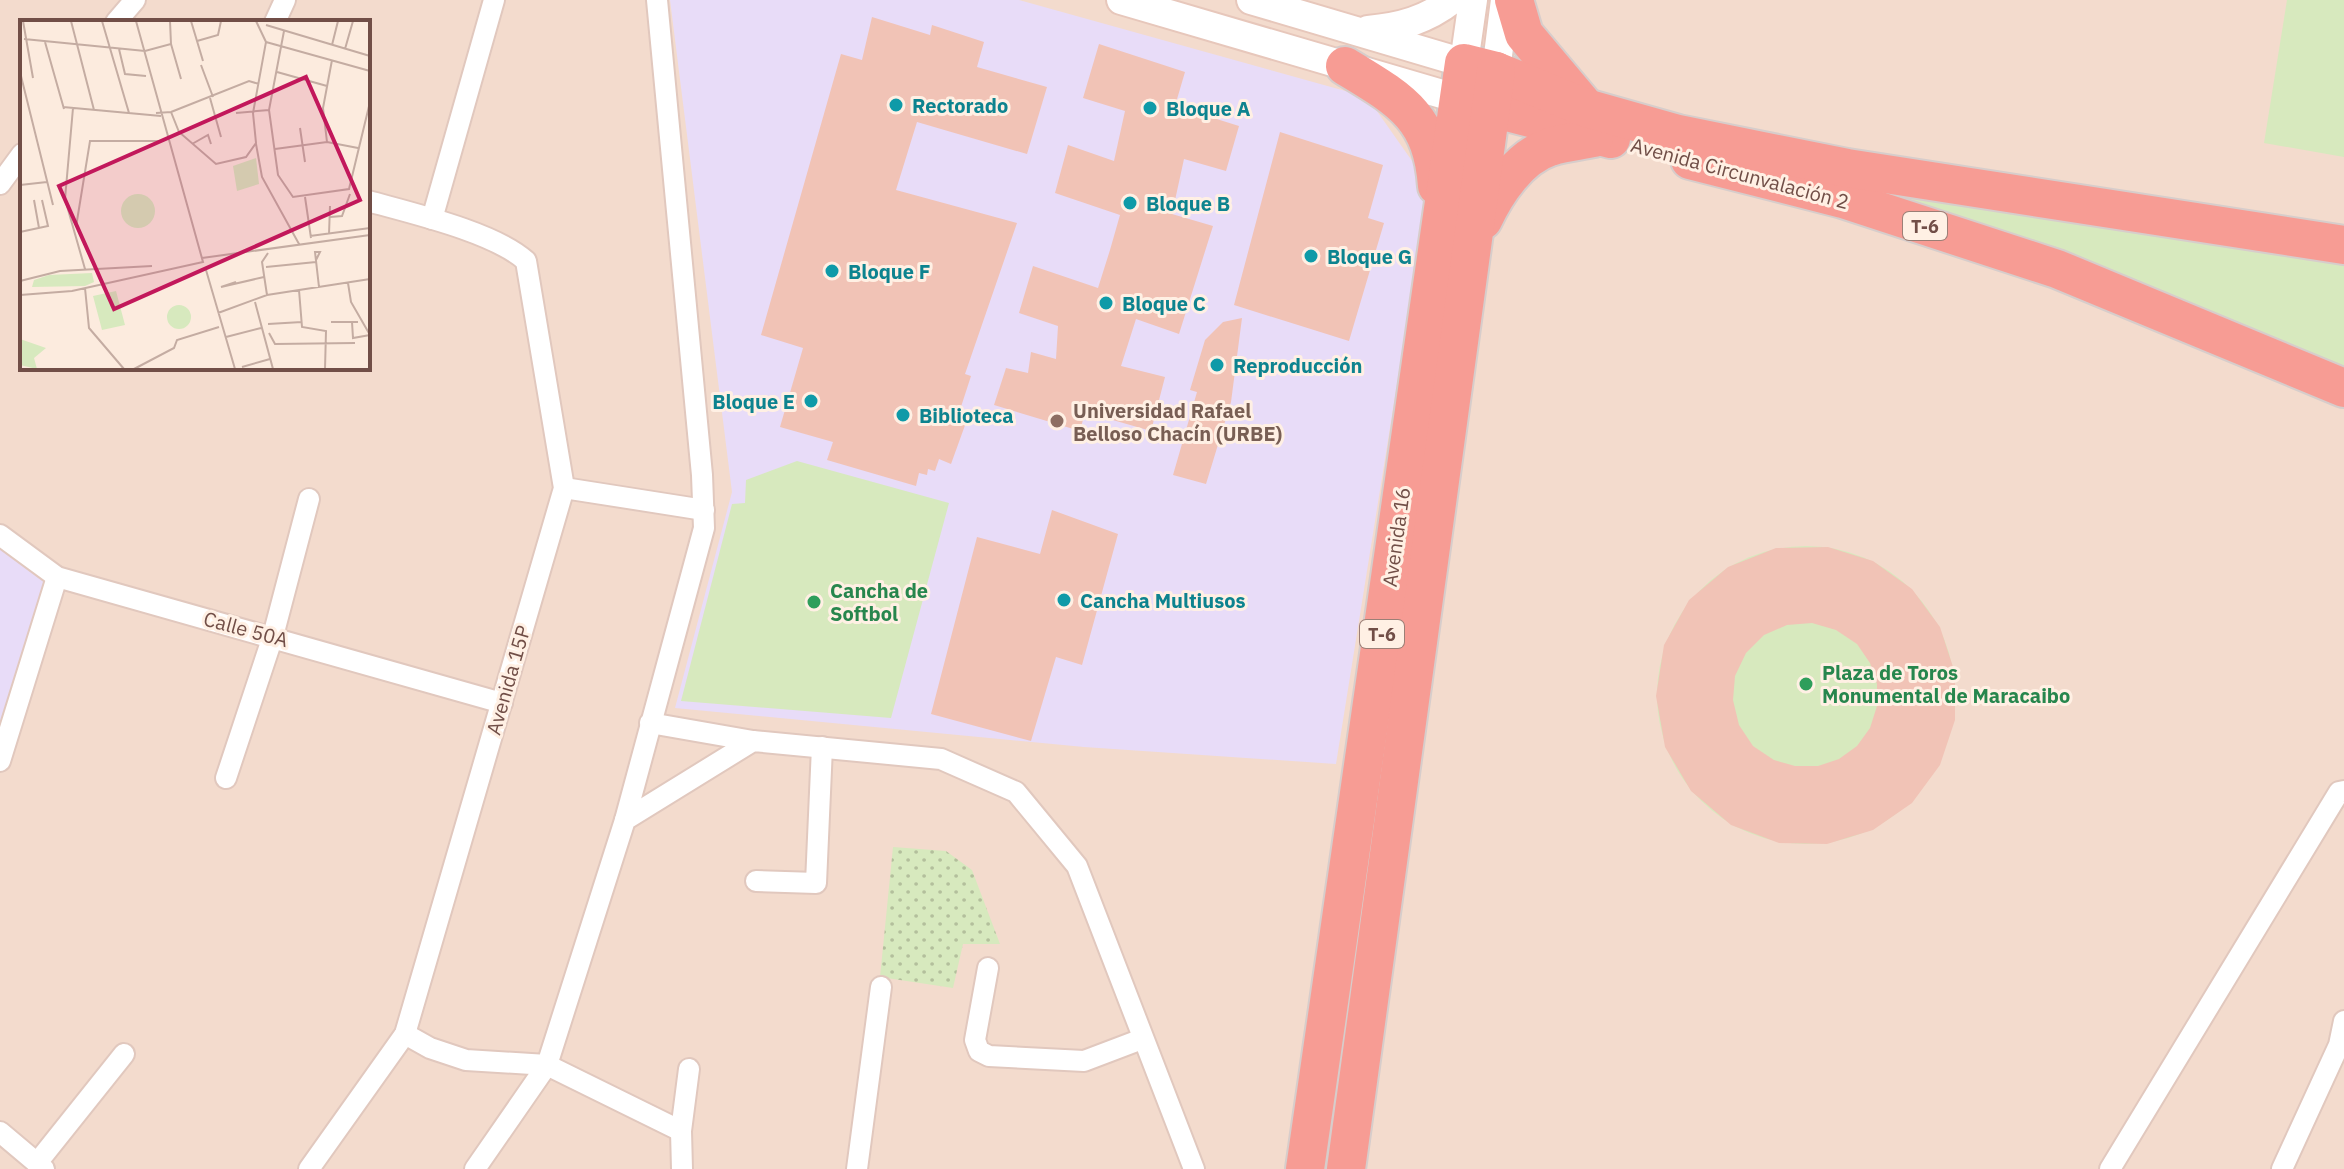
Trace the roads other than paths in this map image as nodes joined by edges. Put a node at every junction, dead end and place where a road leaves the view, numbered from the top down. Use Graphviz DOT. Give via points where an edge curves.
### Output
graph roads {
  1 [pos="135,0"];
  2 [pos="285,0"];
  3 [pos="494,0"];
  4 [pos="657,0"];
  5 [pos="1121,0"];
  6 [pos="1251,0"];
  7 [pos="1452,0"];
  8 [pos="1473,0"];
  9 [pos="1505,0"];
  10 [pos="1514,0"];
  11 [pos="118,20"];
  12 [pos="276,20"];
  13 [pos="1350,48"];
  14 [pos="1478,85"];
  15 [pos="1593,122"];
  16 [pos="20,157"];
  17 [pos="0,184"];
  18 [pos="370,202"];
  19 [pos="432,219"];
  20 [pos="1457,235"];
  21 [pos="2344,245"];
  22 [pos="2344,388"];
  23 [pos="564,488"];
  24 [pos="309,499"];
  25 [pos="704,510"];
  26 [pos="0,535"];
  27 [pos="57,577"];
  28 [pos="273,636"];
  29 [pos="502,703"];
  30 [pos="650,723"];
  31 [pos="753,741"];
  32 [pos="822,747"];
  33 [pos="0,761"];
  34 [pos="226,778"];
  35 [pos="2344,791"];
  36 [pos="625,820"];
  37 [pos="756,881"];
  38 [pos="988,968"];
  39 [pos="881,987"];
  40 [pos="2344,1021"];
  41 [pos="405,1034"];
  42 [pos="1142,1039"];
  43 [pos="124,1054"];
  44 [pos="547,1065"];
  45 [pos="689,1069"];
  46 [pos="681,1131"];
  47 [pos="0,1132"];
  48 [pos="40,1166"];
  49 [pos="1353,1166"];
  50 [pos="309,1169"];
  51 [pos="475,1169"];
  52 [pos="682,1169"];
  53 [pos="857,1169"];
  54 [pos="1194,1169"];
  55 [pos="1305,1169"];
  56 [pos="2110,1169"];
  57 [pos="2282,1169"];
  1 -- 11 [label="street"];
  2 -- 12 [label="street"];
  3 -- 19 [label="street"];
  4 -- 25 [label="street"];
  5 -- 13 [label="main road, Avenida Circunvalación 2"];
  6 -- 13 [label="main road, Avenida Circunvalación 2"];
  7 -- 13 [label="main road" via="1431,16"];
  8 -- 14 [label="main road, Avenida 16"];
  9 -- 14 [label="main road, Avenida 16"];
  10 -- 15 [label="highway" via="1524,34"];
  13 -- 14 [label="main road, Avenida Circunvalación 2"];
  13 -- 20 [label="highway" via="1420,122 1434,151"];
  14 -- 15 [label="highway, Avenida Circunvalación 2 / T-6"];
  14 -- 20 [label="highway, Avenida 16 / T-6"];
  15 -- 20 [label="highway" via="1520,167"];
  15 -- 21 [label="highway, Avenida Circunvalación 2 / T-6" via="1847,168"];
  15 -- 22 [label="highway, Avenida Circunvalación 2 / T-6" via="2057,269"];
  16 -- 17 [label="street"];
  18 -- 19 [label="street"];
  19 -- 23 [label="street, Avenida 15P" via="514,250 526,261"];
  20 -- 49 [label="highway, Avenida 16 / T-6"];
  20 -- 55 [label="highway, Avenida 16 / T-6"];
  23 -- 25 [label="street"];
  23 -- 29 [label="street, Avenida 15P"];
  24 -- 28 [label="street"];
  25 -- 30 [label="street" via="704,528"];
  26 -- 27 [label="street, Calle 50A"];
  27 -- 28 [label="street, Calle 50A"];
  27 -- 33 [label="street"];
  28 -- 29 [label="street, Calle 50A"];
  28 -- 34 [label="street"];
  29 -- 41 [label="street, Avenida 15P"];
  30 -- 31 [label="street"];
  30 -- 36 [label="street"];
  31 -- 32 [label="street"];
  31 -- 36 [label="street"];
  32 -- 37 [label="street" via="816,883"];
  32 -- 42 [label="street" via="941,759 1016,792 1077,866"];
  35 -- 56 [label="street" via="2297,857"];
  36 -- 44 [label="street"];
  38 -- 42 [label="street" via="975,1040 979,1051 989,1056 1084,1061"];
  39 -- 53 [label="street"];
  40 -- 57 [label="street" via="2339,1045"];
  41 -- 44 [label="street" via="466,1060"];
  41 -- 50 [label="street, Avenida 15P"];
  42 -- 54 [label="street"];
  43 -- 48 [label="street"];
  44 -- 46 [label="street"];
  44 -- 51 [label="street"];
  45 -- 46 [label="street"];
  46 -- 52 [label="street"];
  47 -- 48 [label="street"];
}
